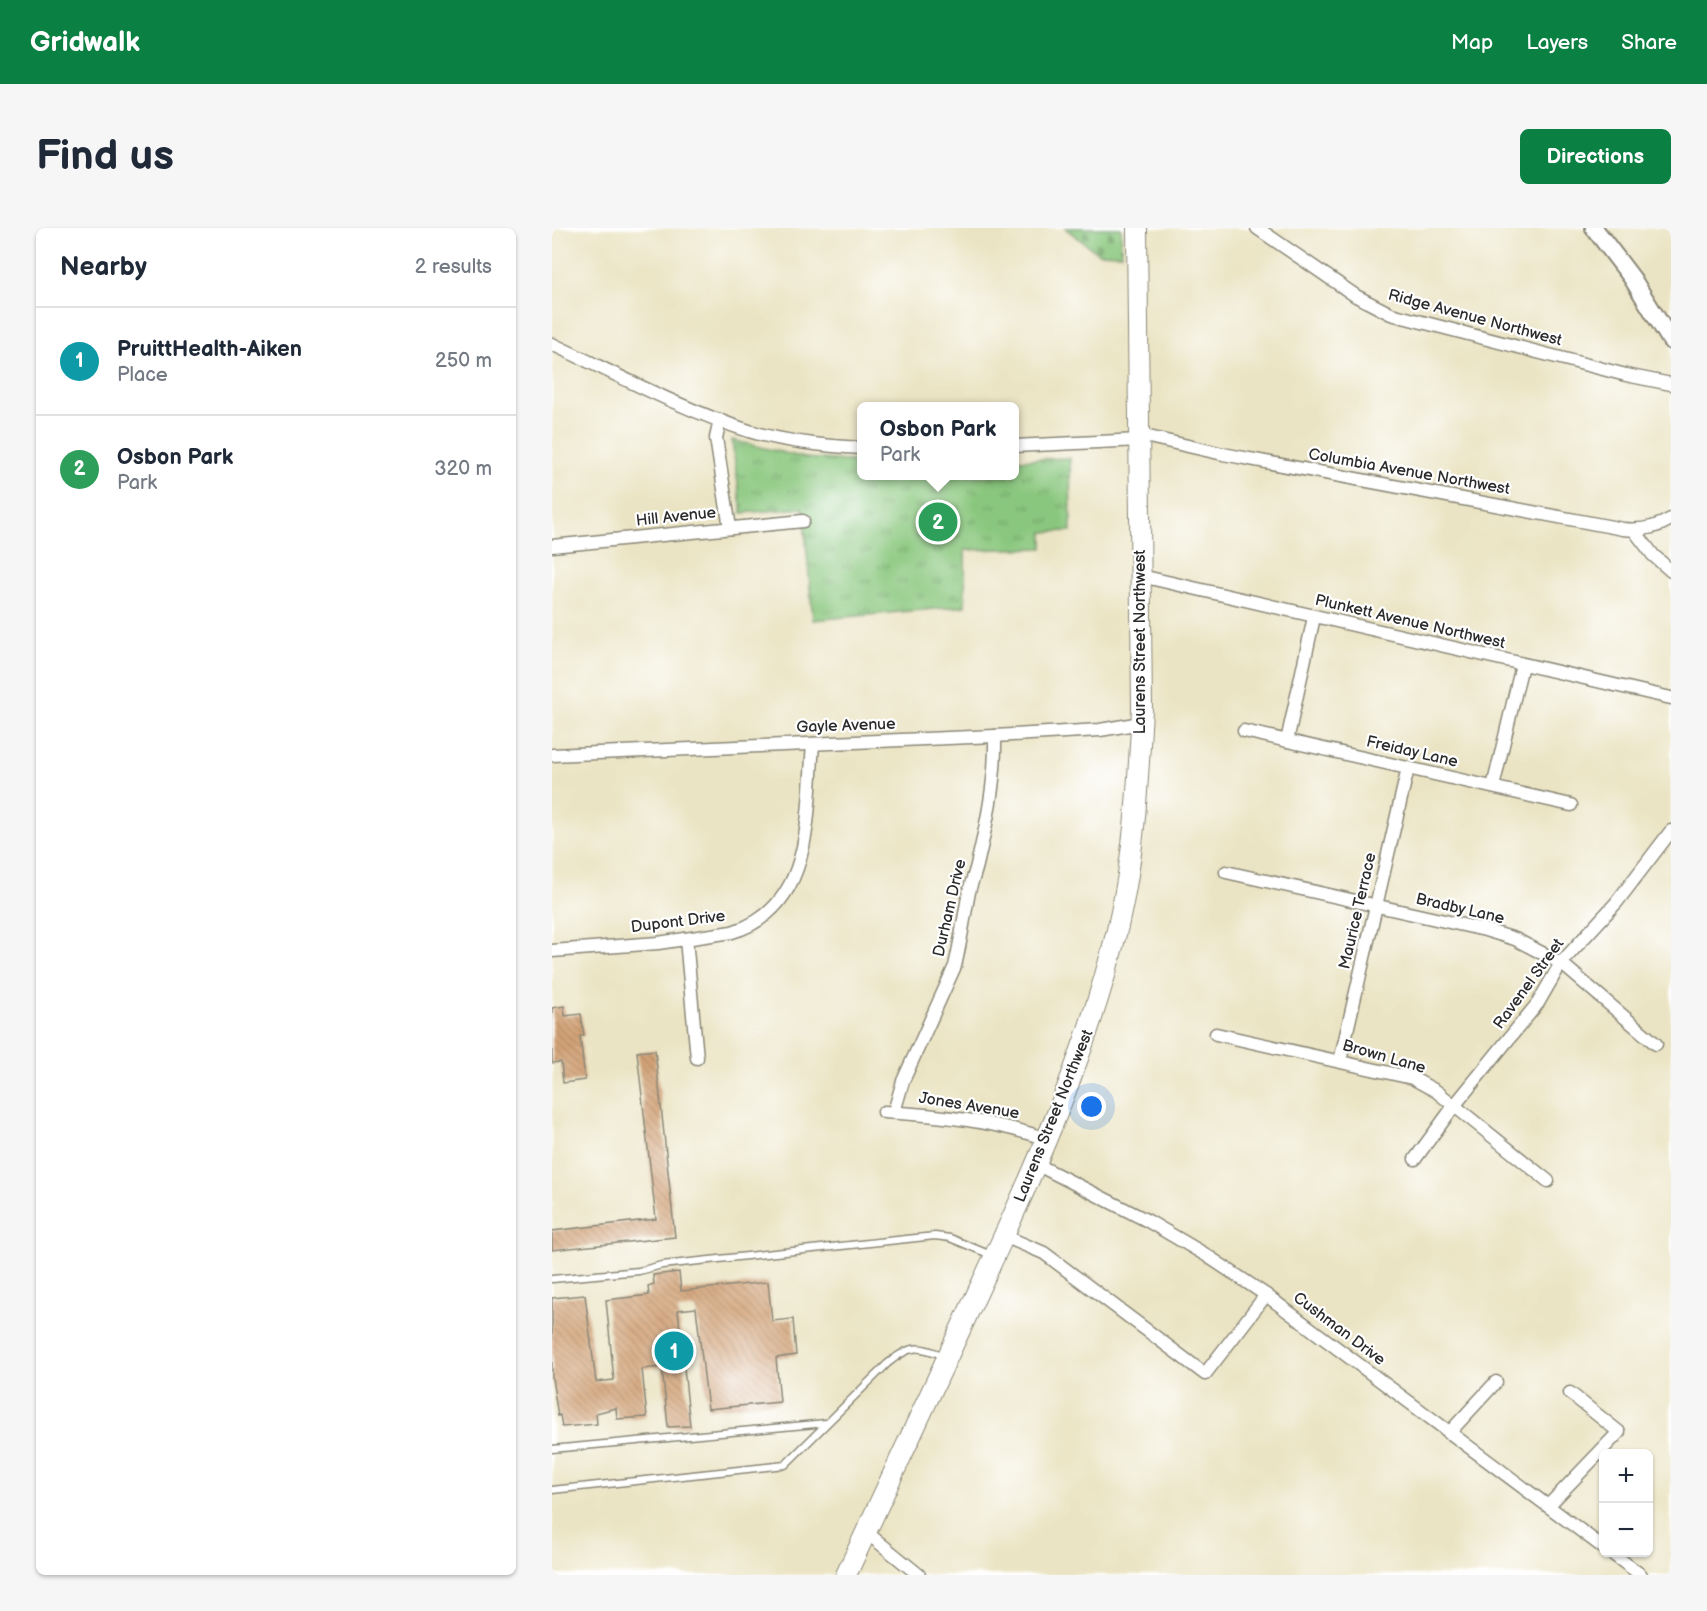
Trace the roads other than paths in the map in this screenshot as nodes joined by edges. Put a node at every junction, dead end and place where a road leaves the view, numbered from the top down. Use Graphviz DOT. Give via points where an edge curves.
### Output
graph roads {
  1 [pos="1137,228"];
  2 [pos="1257,228"];
  3 [pos="1594,228"];
  4 [pos="1669,330"];
  5 [pos="552,344"];
  6 [pos="1671,384"];
  7 [pos="720,420"];
  8 [pos="1140,438"];
  9 [pos="1019,446"];
  10 [pos="857,448"];
  11 [pos="1671,519"];
  12 [pos="803,521"];
  13 [pos="730,528"];
  14 [pos="1634,530"];
  15 [pos="552,546"];
  16 [pos="1671,571"];
  17 [pos="1141,576"];
  18 [pos="1314,617"];
  19 [pos="1522,664"];
  20 [pos="1671,698"];
  21 [pos="1141,723"];
  22 [pos="1245,731"];
  23 [pos="995,736"];
  24 [pos="1287,741"];
  25 [pos="813,744"];
  26 [pos="552,755"];
  27 [pos="1408,768"];
  28 [pos="1493,787"];
  29 [pos="1571,805"];
  30 [pos="1671,831"];
  31 [pos="1226,872"];
  32 [pos="1376,907"];
  33 [pos="686,939"];
  34 [pos="552,951"];
  35 [pos="1561,963"];
  36 [pos="1216,1034"];
  37 [pos="1656,1044"];
  38 [pos="697,1058"];
  39 [pos="1341,1061"];
  40 [pos="1454,1106"];
  41 [pos="889,1112"];
  42 [pos="1047,1139"];
  43 [pos="1415,1159"];
  44 [pos="1036,1164"];
  45 [pos="1548,1181"];
  46 [pos="1004,1236"];
  47 [pos="994,1257"];
  48 [pos="552,1279"];
  49 [pos="1266,1295"];
  50 [pos="948,1357"];
  51 [pos="1496,1382"];
  52 [pos="1570,1393"];
  53 [pos="826,1423"];
  54 [pos="1449,1433"];
  55 [pos="552,1449"];
  56 [pos="552,1490"];
  57 [pos="1548,1506"];
  58 [pos="866,1532"];
  59 [pos="1599,1544"];
  60 [pos="1617,1557"];
  61 [pos="846,1575"];
  62 [pos="919,1575"];
  63 [pos="1641,1575"];
  1 -- 8 [label="main road, Laurens Street Northwest"];
  2 -- 6 [label="street, Ridge Avenue Northwest" via="1356,297 1391,314"];
  3 -- 4 [label="street"];
  5 -- 7 [label="street"];
  7 -- 10 [label="street" via="776,438"];
  7 -- 13 [label="street" via="716,438"];
  8 -- 9 [label="street, Columbia Avenue Northwest"];
  8 -- 14 [label="street, Columbia Avenue Northwest"];
  8 -- 17 [label="main road, Laurens Street Northwest"];
  11 -- 14 [label="street, Columbia Avenue Northwest" via="1655,527"];
  12 -- 13 [label="street, Hill Avenue"];
  13 -- 15 [label="street, Hill Avenue"];
  14 -- 16 [label="street"];
  17 -- 18 [label="street, Plunkett Avenue Northwest"];
  17 -- 21 [label="main road, Laurens Street Northwest"];
  18 -- 19 [label="street, Plunkett Avenue Northwest"];
  18 -- 24 [label="street"];
  19 -- 20 [label="street, Plunkett Avenue Northwest"];
  19 -- 28 [label="street"];
  21 -- 23 [label="street, Gayle Avenue" via="1100,730"];
  21 -- 42 [label="main road, Laurens Street Northwest" via="1130,857 1119,923 1083,1047"];
  22 -- 24 [label="street, Freiday Lane"];
  23 -- 25 [label="street, Gayle Avenue"];
  23 -- 41 [label="street, Durham Drive" via="993,787 960,946"];
  24 -- 27 [label="street, Freiday Lane"];
  25 -- 26 [label="street, Gayle Avenue"];
  25 -- 33 [label="street, Dupont Drive" via="804,843 795,875 782,900 765,917 744,929"];
  27 -- 28 [label="street, Freiday Lane"];
  27 -- 32 [label="street, Maurice Terrace"];
  28 -- 29 [label="street, Freiday Lane"];
  30 -- 35 [label="street, Ravenel Street" via="1616,903"];
  31 -- 32 [label="street, Bradby Lane"];
  32 -- 35 [label="street, Bradby Lane" via="1500,933"];
  32 -- 39 [label="street, Maurice Terrace"];
  33 -- 34 [label="street, Dupont Drive"];
  33 -- 38 [label="street"];
  35 -- 37 [label="street, Bradby Lane"];
  35 -- 40 [label="street, Ravenel Street" via="1538,1003"];
  36 -- 39 [label="street, Brown Lane"];
  39 -- 40 [label="street, Brown Lane" via="1412,1078"];
  40 -- 43 [label="street, Ravenel Street"];
  40 -- 45 [label="street, Brown Lane"];
  41 -- 42 [label="street, Jones Avenue" via="1017,1128"];
  42 -- 44 [label="main road, Laurens Street Northwest"];
  44 -- 46 [label="main road, Laurens Street Northwest"];
  44 -- 49 [label="street, Cushman Drive" via="1148,1221"];
  46 -- 47 [label="main road, Laurens Street Northwest"];
  46 -- 49 [label="street" via="1044,1253 1204,1374"];
  47 -- 48 [label="lane" via="950,1238 935,1236"];
  47 -- 50 [label="main road, Laurens Street Northwest"];
  49 -- 54 [label="street, Cushman Drive"];
  50 -- 53 [label="lane" via="910,1348 887,1364"];
  50 -- 58 [label="main road, Laurens Street Northwest"];
  51 -- 54 [label="street"];
  52 -- 57 [label="street" via="1619,1432"];
  53 -- 55 [label="lane"];
  53 -- 56 [label="lane" via="785,1465"];
  54 -- 57 [label="street, Cushman Drive"];
  57 -- 59 [label="street, Cushman Drive"];
  58 -- 61 [label="main road, Laurens Street Northwest"];
  58 -- 62 [label="street"];
  60 -- 63 [label="street"];
}
